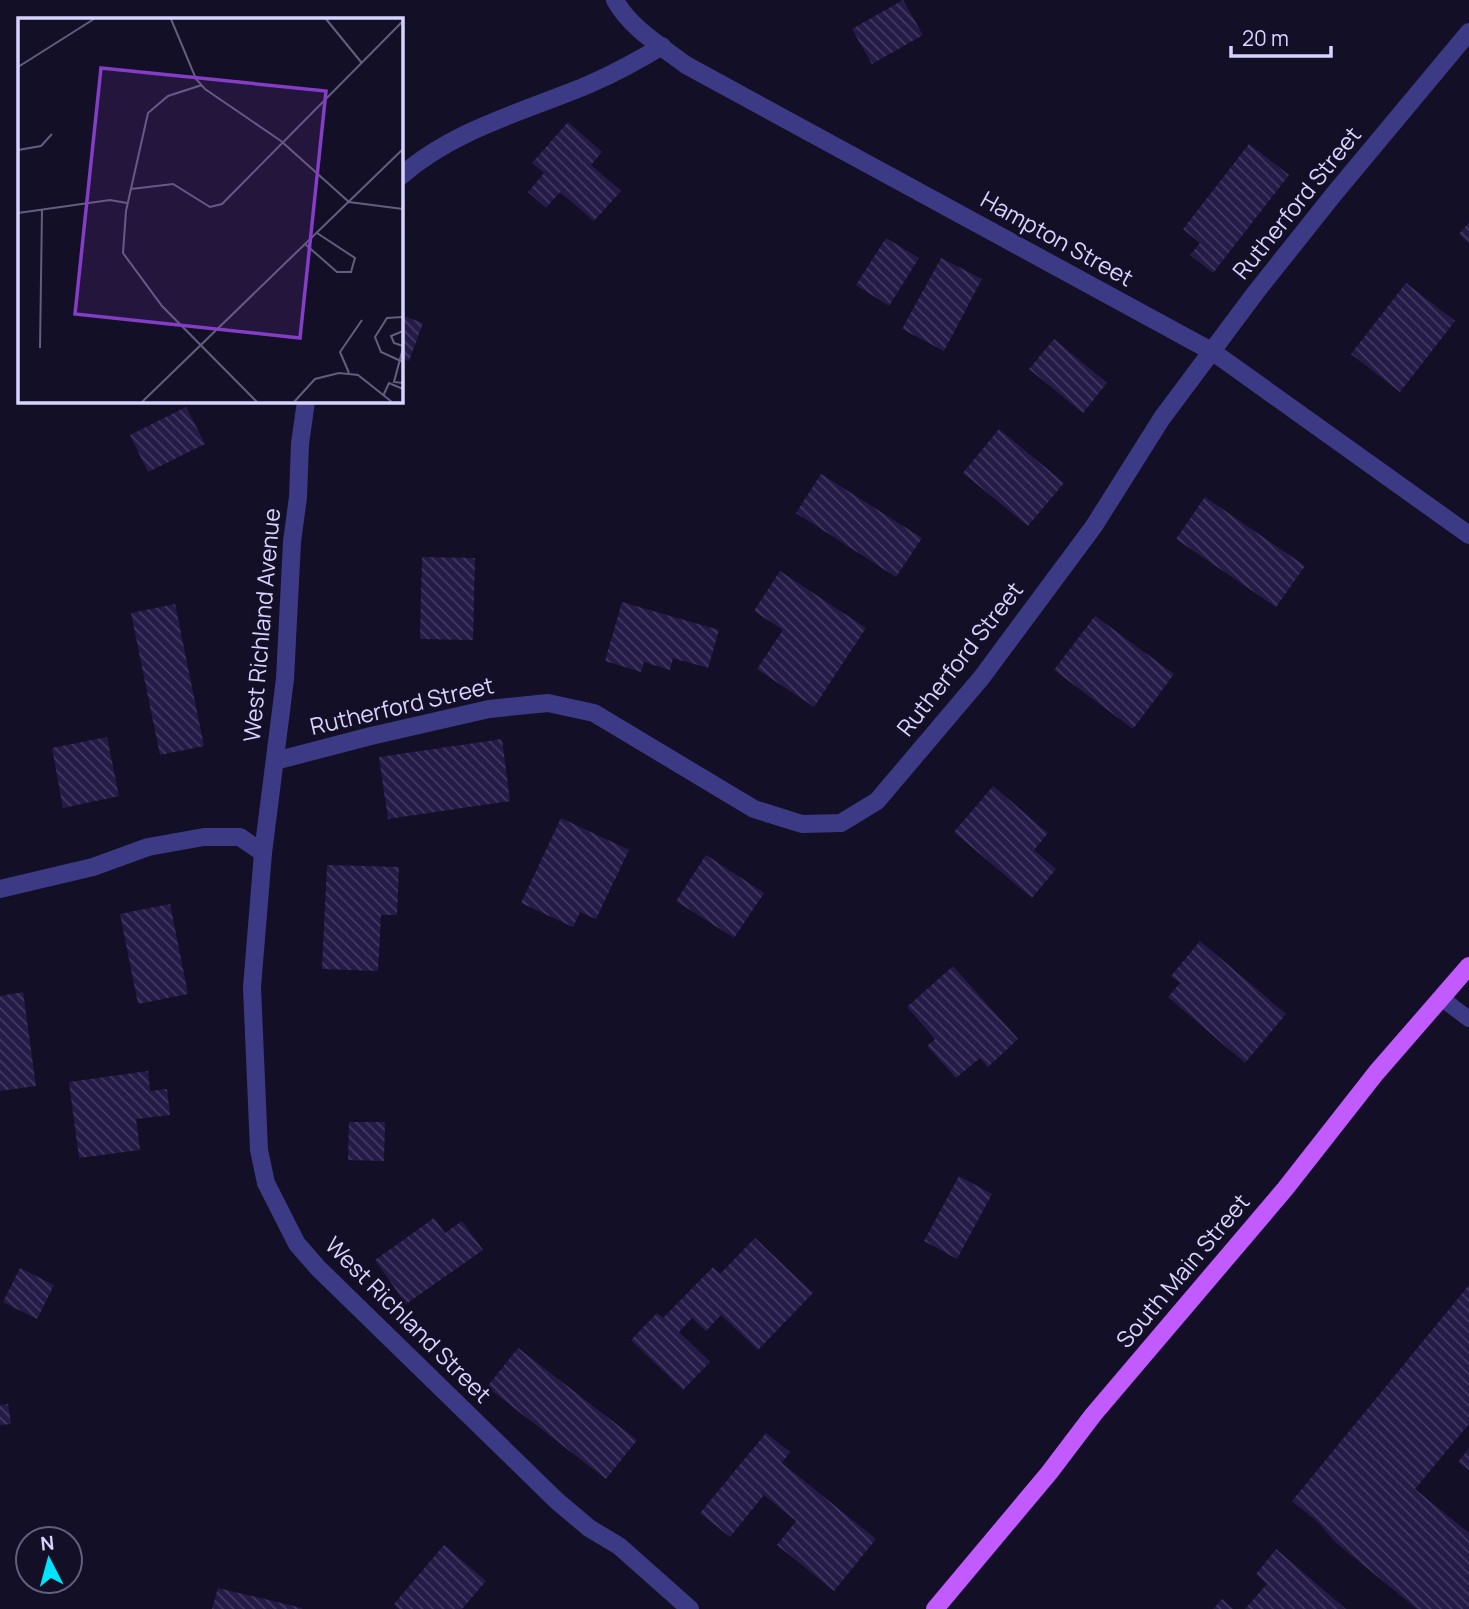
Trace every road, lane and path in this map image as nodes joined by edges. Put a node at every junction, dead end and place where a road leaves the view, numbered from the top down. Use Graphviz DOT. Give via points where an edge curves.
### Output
graph roads {
  1 [pos="615,0"];
  2 [pos="1469,32"];
  3 [pos="662,47"];
  4 [pos="402,175"];
  5 [pos="1213,352"];
  6 [pos="306,402"];
  7 [pos="1469,535"];
  8 [pos="275,761"];
  9 [pos="263,853"];
  10 [pos="0,889"];
  11 [pos="1469,966"];
  12 [pos="1441,999"];
  13 [pos="1469,1019"];
  14 [pos="691,1609"];
  15 [pos="935,1609"];
  1 -- 3 [label="street, Hampton Street" via="639,30"];
  2 -- 5 [label="street, Rutherford Street" via="1334,194"];
  3 -- 4 [label="street" via="592,83 454,140"];
  3 -- 5 [label="street, Hampton Street" via="698,71"];
  5 -- 7 [label="street, Hampton Street"];
  5 -- 8 [label="street, Rutherford Street" via="1162,418 1094,526 982,677 877,801 841,823 802,824 754,809 594,713 548,703 489,709"];
  6 -- 8 [label="street, West Richland Avenue"];
  8 -- 9 [label="street, West Richland Avenue"];
  9 -- 10 [label="street" via="240,837 204,837 148,847 93,867"];
  9 -- 14 [label="street, West Richland Street" via="252,987 259,1150 266,1183 297,1244 557,1501"];
  11 -- 12 [label="main road, South Main Street"];
  12 -- 13 [label="lane"];
  12 -- 15 [label="main road, South Main Street"];
}
